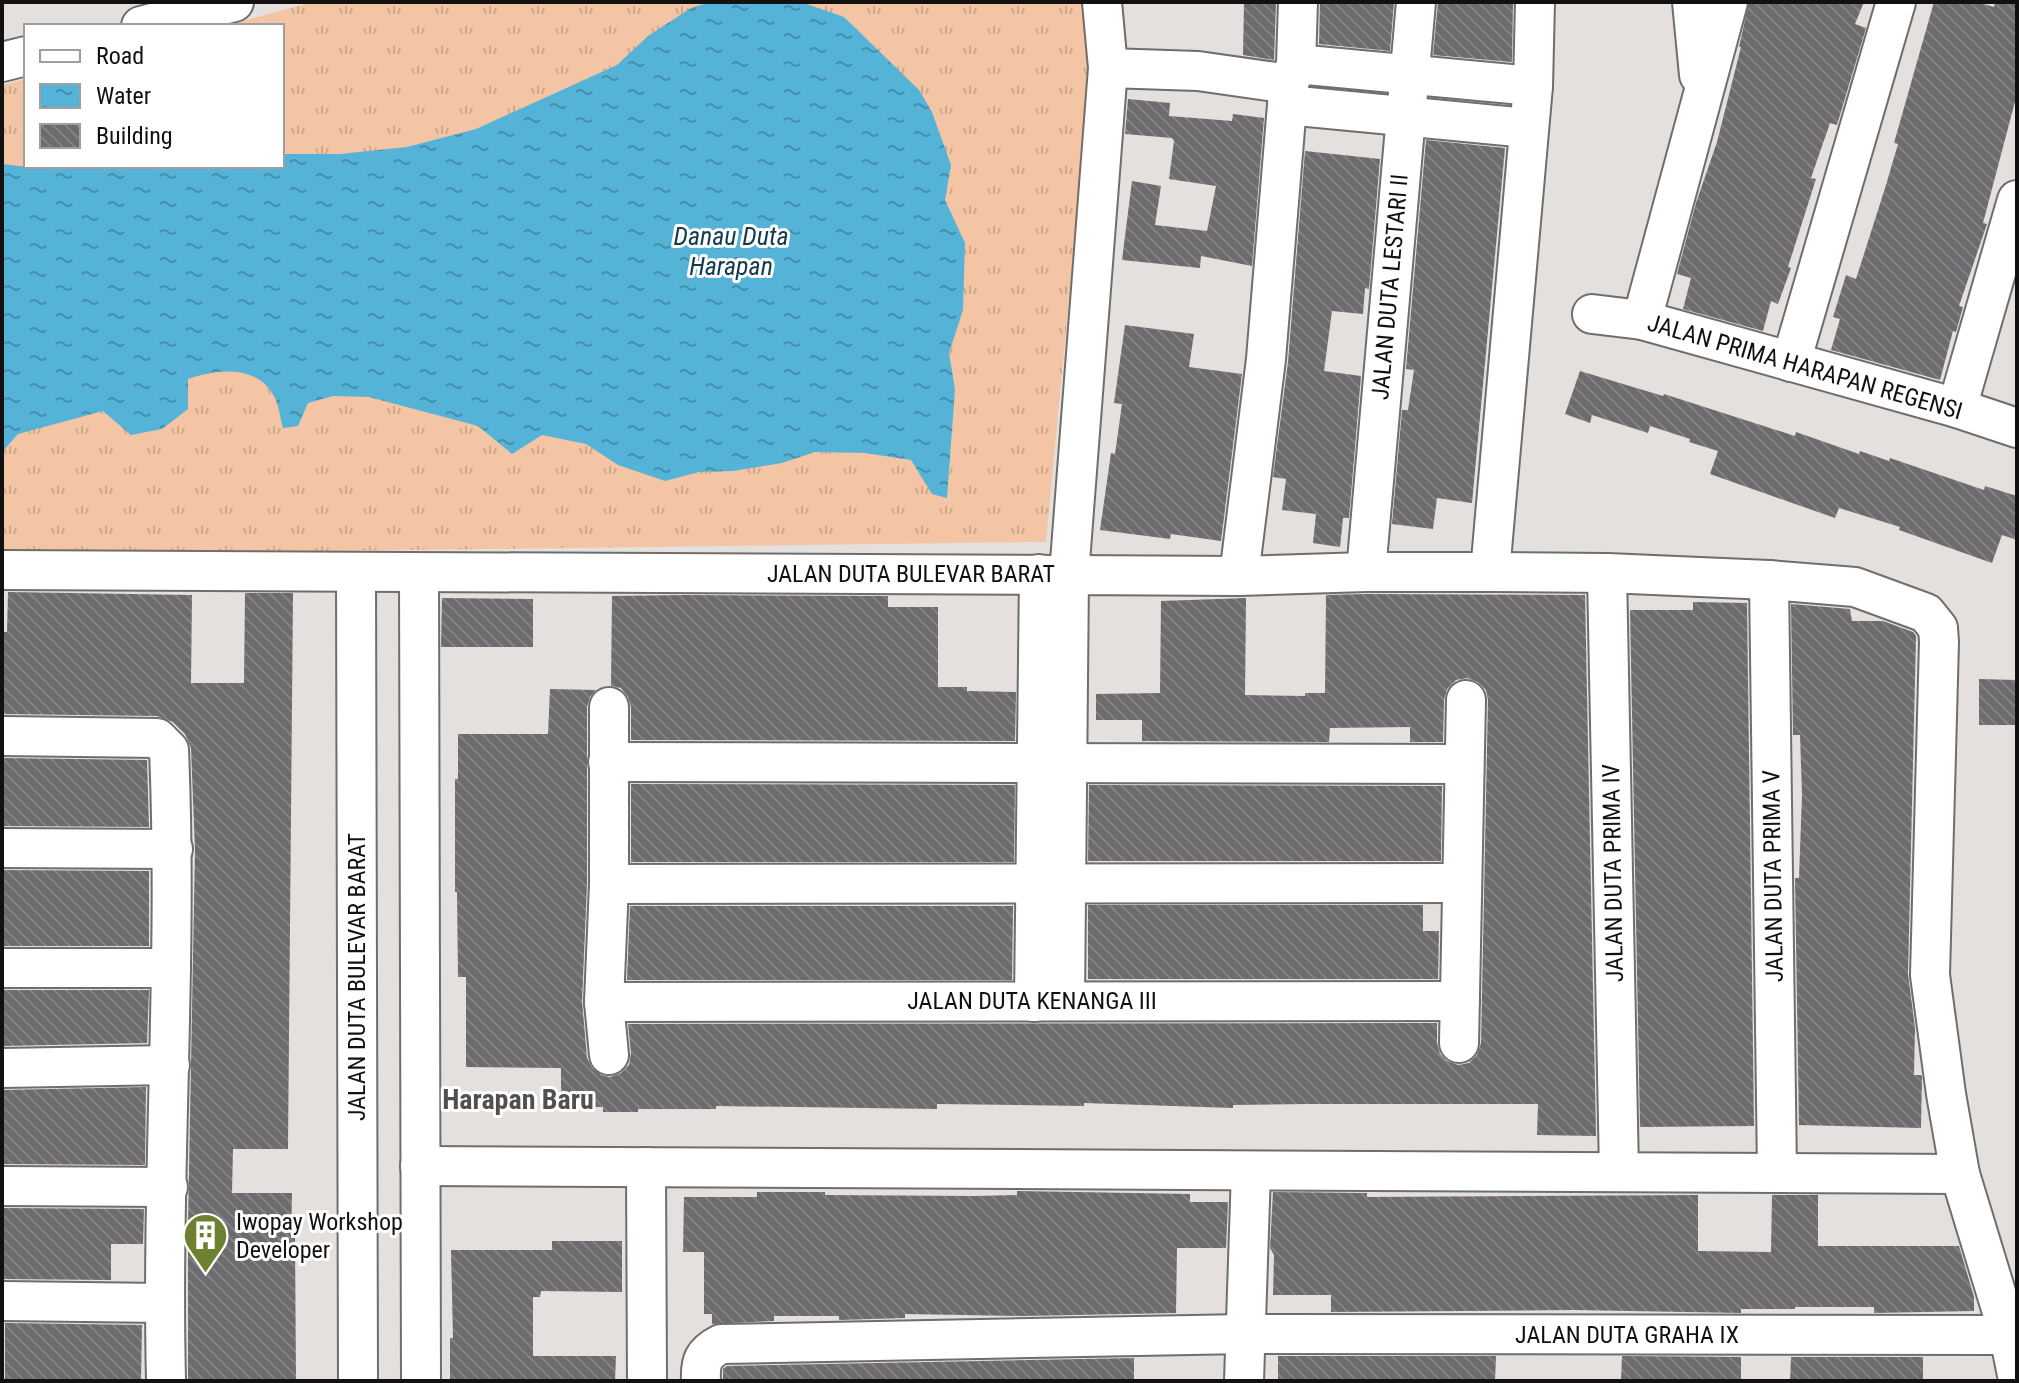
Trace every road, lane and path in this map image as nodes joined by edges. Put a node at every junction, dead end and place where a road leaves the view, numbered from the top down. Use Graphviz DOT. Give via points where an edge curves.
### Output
graph roads {
  1 [pos="234,2"];
  2 [pos="1102,2"];
  3 [pos="1298,2"];
  4 [pos="1416,2"];
  5 [pos="1535,2"];
  6 [pos="1692,2"];
  7 [pos="1728,2"];
  8 [pos="1896,2"];
  9 [pos="149,24"];
  10 [pos="24,56"];
  11 [pos="2,62"];
  12 [pos="1108,68"];
  13 [pos="1409,72"];
  14 [pos="1290,84"];
  15 [pos="1533,86"];
  16 [pos="1701,96"];
  17 [pos="1405,115"];
  18 [pos="1528,128"];
  19 [pos="2017,200"];
  20 [pos="1592,314"];
  21 [pos="1642,320"];
  22 [pos="1791,362"];
  23 [pos="1957,408"];
  24 [pos="2017,428"];
  25 [pos="2,570"];
  26 [pos="1366,572"];
  27 [pos="1490,572"];
  28 [pos="356,573"];
  29 [pos="1607,573"];
  30 [pos="419,574"];
  31 [pos="1054,574"];
  32 [pos="1239,576"];
  33 [pos="1769,580"];
  34 [pos="1466,700"];
  35 [pos="609,707"];
  36 [pos="2,736"];
  37 [pos="608,762"];
  38 [pos="1052,762"];
  39 [pos="1464,764"];
  40 [pos="2,848"];
  41 [pos="173,849"];
  42 [pos="1461,883"];
  43 [pos="609,884"];
  44 [pos="1050,884"];
  45 [pos="2,968"];
  46 [pos="171,968"];
  47 [pos="1049,1001"];
  48 [pos="1460,1001"];
  49 [pos="604,1002"];
  50 [pos="1459,1043"];
  51 [pos="609,1055"];
  52 [pos="170,1065"];
  53 [pos="2,1068"];
  54 [pos="420,1166"];
  55 [pos="646,1167"];
  56 [pos="1251,1171"];
  57 [pos="1619,1172"];
  58 [pos="1777,1173"];
  59 [pos="1960,1174"];
  60 [pos="2,1186"];
  61 [pos="168,1187"];
  62 [pos="2,1301"];
  63 [pos="164,1303"];
  64 [pos="1245,1334"];
  65 [pos="2009,1335"];
  66 [pos="2017,1375"];
  67 [pos="166,1381"];
  68 [pos="358,1381"];
  69 [pos="421,1381"];
  70 [pos="647,1381"];
  71 [pos="701,1381"];
  72 [pos="1244,1381"];
  1 -- 9 [label="street"];
  2 -- 12 [label="street, JALAN DUTA BULEVAR BARAT"];
  3 -- 14 [label="street"];
  4 -- 13 [label="street, JALAN DUTA LESTARI II"];
  5 -- 15 [label="street"];
  6 -- 16 [label="street"];
  7 -- 16 [label="street"];
  8 -- 22 [label="street"];
  10 -- 11 [label="street"];
  12 -- 14 [label="street" via="1198,71"];
  12 -- 31 [label="street, JALAN DUTA BULEVAR BARAT"];
  13 -- 14 [label="street"];
  13 -- 15 [label="street"];
  13 -- 17 [label="street, JALAN DUTA LESTARI II"];
  14 -- 17 [label="street"];
  14 -- 32 [label="street" via="1266,359"];
  15 -- 18 [label="street"];
  16 -- 21 [label="street"];
  17 -- 18 [label="street"];
  17 -- 26 [label="street, JALAN DUTA LESTARI II"];
  18 -- 27 [label="street"];
  19 -- 23 [label="street"];
  20 -- 21 [label="street, JALAN PRIMA HARAPAN REGENSI"];
  21 -- 22 [label="street, JALAN PRIMA HARAPAN REGENSI"];
  22 -- 23 [label="street, JALAN PRIMA HARAPAN REGENSI"];
  23 -- 24 [label="street, JALAN PRIMA HARAPAN REGENSI"];
  25 -- 28 [label="street, JALAN DUTA BULEVAR BARAT"];
  26 -- 27 [label="street"];
  26 -- 32 [label="street"];
  27 -- 29 [label="street"];
  28 -- 30 [label="street, JALAN DUTA BULEVAR BARAT"];
  28 -- 68 [label="street, JALAN DUTA BULEVAR BARAT"];
  29 -- 33 [label="street"];
  29 -- 57 [label="street, JALAN DUTA PRIMA IV"];
  30 -- 31 [label="street, JALAN DUTA BULEVAR BARAT"];
  30 -- 54 [label="street"];
  31 -- 32 [label="street"];
  31 -- 38 [label="street"];
  33 -- 58 [label="street, JALAN DUTA PRIMA V"];
  33 -- 59 [label="street" via="1855,587 1926,613 1938,628 1930,975"];
  34 -- 39 [label="street"];
  35 -- 37 [label="street"];
  36 -- 41 [label="street" via="157,738 169,750"];
  37 -- 38 [label="street"];
  37 -- 43 [label="street"];
  38 -- 39 [label="street"];
  38 -- 44 [label="street"];
  39 -- 42 [label="street"];
  40 -- 41 [label="street"];
  41 -- 46 [label="street"];
  42 -- 44 [label="street"];
  42 -- 48 [label="street"];
  43 -- 44 [label="street"];
  43 -- 49 [label="street"];
  44 -- 47 [label="street"];
  45 -- 46 [label="street"];
  46 -- 52 [label="street"];
  47 -- 48 [label="street, JALAN DUTA KENANGA III"];
  47 -- 49 [label="street, JALAN DUTA KENANGA III"];
  48 -- 50 [label="street"];
  49 -- 51 [label="street"];
  52 -- 53 [label="street"];
  52 -- 61 [label="street"];
  54 -- 55 [label="street"];
  54 -- 69 [label="street"];
  55 -- 56 [label="street"];
  55 -- 70 [label="street"];
  56 -- 57 [label="street"];
  56 -- 64 [label="street"];
  57 -- 58 [label="street"];
  58 -- 59 [label="street"];
  59 -- 65 [label="street"];
  60 -- 61 [label="street"];
  61 -- 63 [label="street"];
  62 -- 63 [label="street"];
  63 -- 67 [label="street"];
  64 -- 65 [label="street, JALAN DUTA GRAHA IX"];
  64 -- 71 [label="street, JALAN DUTA GRAHA IX" via="721,1344 704,1356"];
  64 -- 72 [label="street"];
  65 -- 66 [label="street"];
}
